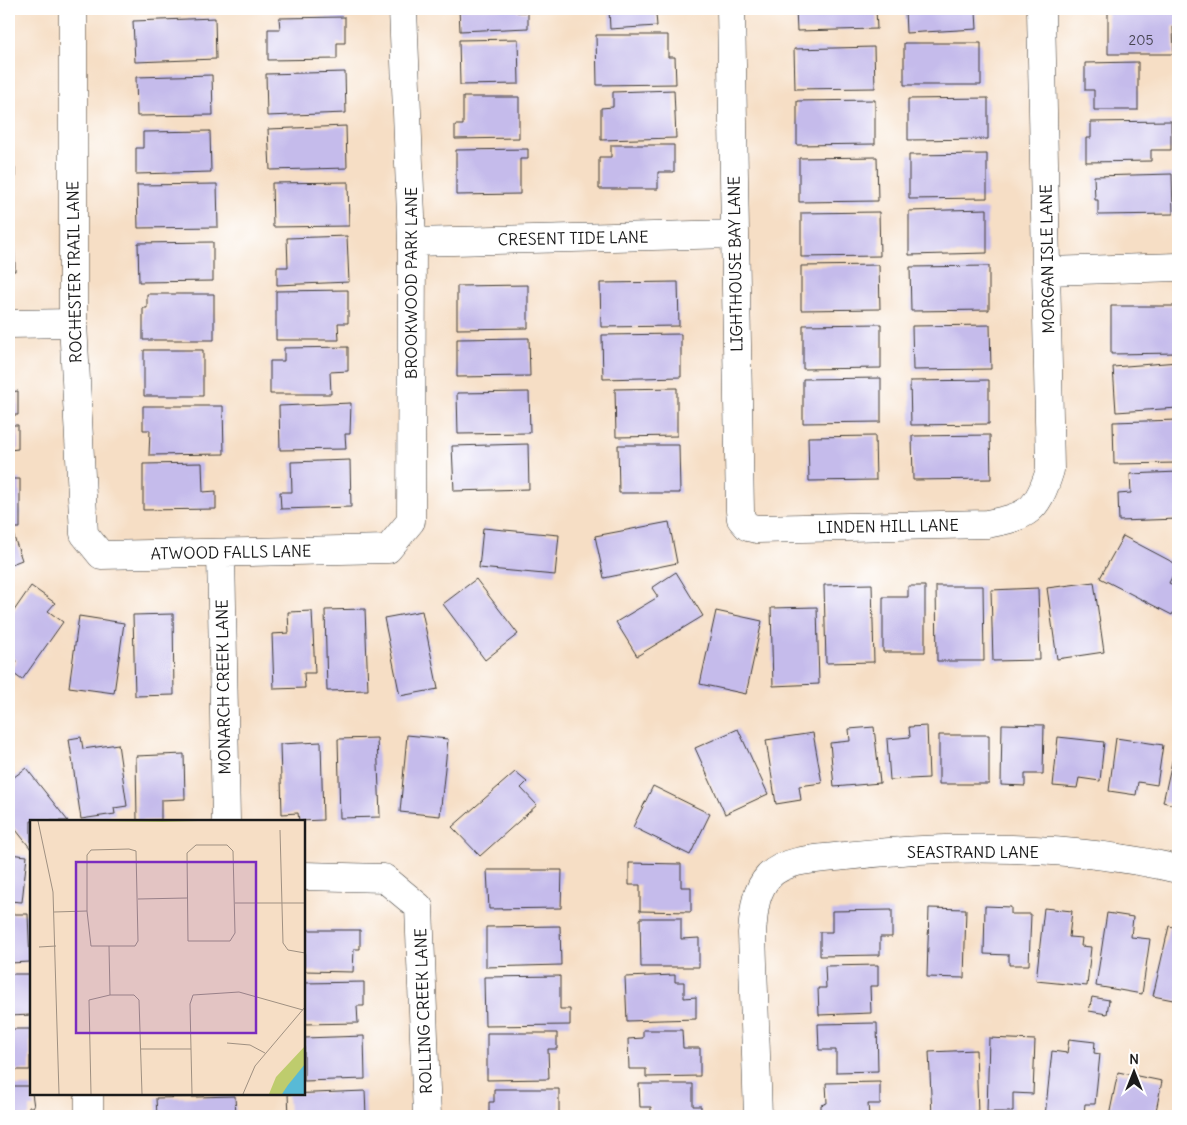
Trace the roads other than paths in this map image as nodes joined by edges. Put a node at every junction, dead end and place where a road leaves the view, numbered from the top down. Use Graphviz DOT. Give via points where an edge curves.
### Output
graph roads {
  1 [pos="73,9"];
  2 [pos="403,9"];
  3 [pos="731,9"];
  4 [pos="1041,9"];
  5 [pos="734,234"];
  6 [pos="412,242"];
  7 [pos="1178,267"];
  8 [pos="1048,272"];
  9 [pos="73,323"];
  10 [pos="9,324"];
  11 [pos="1034,506"];
  12 [pos="741,519"];
  13 [pos="84,534"];
  14 [pos="388,549"];
  15 [pos="220,553"];
  16 [pos="226,820"];
  17 [pos="1178,869"];
  18 [pos="305,876"];
  19 [pos="89,1095"];
  20 [pos="90,1116"];
  21 [pos="426,1116"];
  22 [pos="758,1116"];
  1 -- 9 [label="street, ROCHESTER TRAIL LANE"];
  2 -- 6 [label="street, BROOKWOOD PARK LANE"];
  3 -- 5 [label="street, LIGHTHOUSE BAY LANE"];
  4 -- 8 [label="street, MORGAN ISLE LANE"];
  5 -- 6 [label="street, CRESENT TIDE LANE"];
  5 -- 12 [label="street, LIGHTHOUSE BAY LANE"];
  6 -- 14 [label="street, BROOKWOOD PARK LANE" via="410,521"];
  7 -- 8 [label="street"];
  8 -- 11 [label="street, MORGAN ISLE LANE" via="1050,470"];
  9 -- 10 [label="street"];
  9 -- 13 [label="street, ROCHESTER TRAIL LANE"];
  11 -- 12 [label="street, LINDEN HILL LANE" via="1018,518 987,524 757,529 748,527"];
  13 -- 15 [label="street, ATWOOD FALLS LANE" via="101,555"];
  14 -- 15 [label="street, ATWOOD FALLS LANE"];
  15 -- 16 [label="street, MONARCH CREEK LANE"];
  17 -- 22 [label="street, SEASTRAND LANE" via="1078,854 948,849 806,860 787,866 770,876 760,890 752,933"];
  18 -- 21 [label="street, ROLLING CREEK LANE" via="384,878 419,907"];
  19 -- 20 [label="street"];
}
